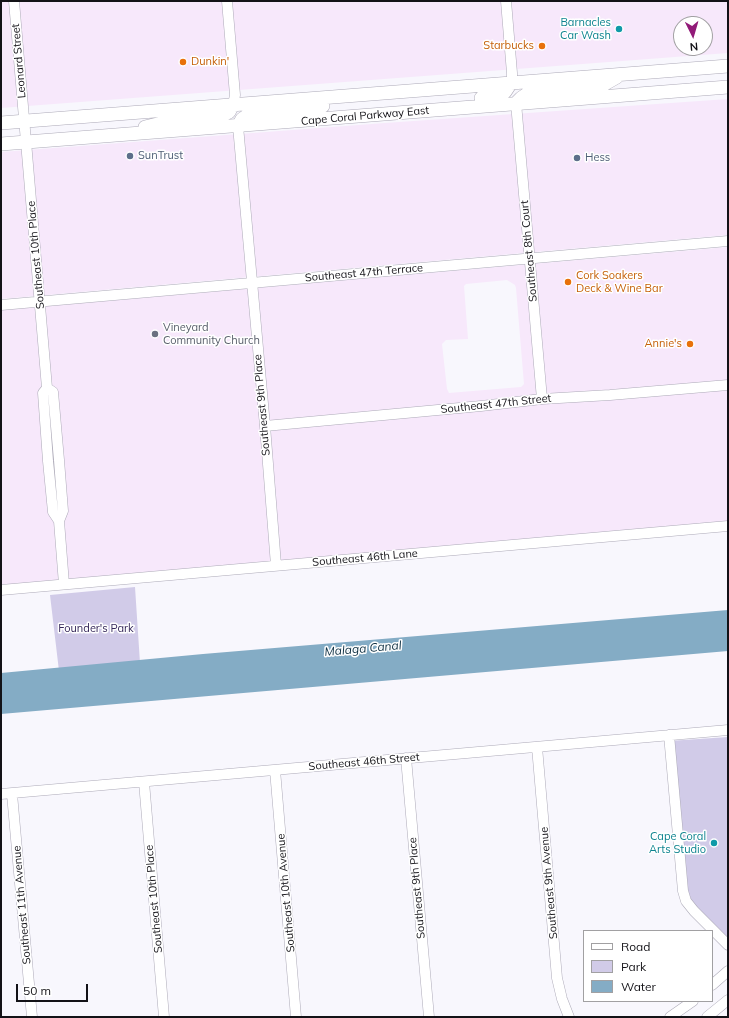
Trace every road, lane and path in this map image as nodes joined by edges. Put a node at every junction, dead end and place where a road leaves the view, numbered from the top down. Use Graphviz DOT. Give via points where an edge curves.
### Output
graph roads {
  1 [pos="14,1"];
  2 [pos="228,1"];
  3 [pos="506,1"];
  4 [pos="728,66"];
  5 [pos="621,75"];
  6 [pos="511,83"];
  7 [pos="728,87"];
  8 [pos="338,97"];
  9 [pos="516,103"];
  10 [pos="233,105"];
  11 [pos="410,112"];
  12 [pos="24,121"];
  13 [pos="1,123"];
  14 [pos="238,126"];
  15 [pos="134,134"];
  16 [pos="26,142"];
  17 [pos="1,144"];
  18 [pos="728,241"];
  19 [pos="530,258"];
  20 [pos="252,282"];
  21 [pos="40,301"];
  22 [pos="1,304"];
  23 [pos="728,385"];
  24 [pos="542,399"];
  25 [pos="265,426"];
  26 [pos="728,526"];
  27 [pos="276,566"];
  28 [pos="64,584"];
  29 [pos="1,590"];
  30 [pos="728,730"];
  31 [pos="669,735"];
  32 [pos="537,747"];
  33 [pos="406,758"];
  34 [pos="275,770"];
  35 [pos="144,782"];
  36 [pos="1,794"];
  37 [pos="12,794"];
  38 [pos="728,945"];
  39 [pos="728,971"];
  40 [pos="713,985"];
  41 [pos="728,1000"];
  42 [pos="692,1002"];
  43 [pos="32,1017"];
  44 [pos="164,1017"];
  45 [pos="296,1017"];
  46 [pos="429,1017"];
  47 [pos="569,1017"];
  48 [pos="670,1017"];
  49 [pos="707,1017"];
  1 -- 12 [label="street, Leonard Street"];
  2 -- 10 [label="street" via="235,95"];
  3 -- 6 [label="street"];
  4 -- 5 [label="main road, Cape Coral Parkway East"];
  5 -- 6 [label="main road, Cape Coral Parkway East"];
  5 -- 9 [label="main road" via="603,85 534,92"];
  6 -- 8 [label="main road, Cape Coral Parkway East"];
  6 -- 11 [label="main road" via="505,92 492,97 436,102"];
  7 -- 9 [label="main road, Cape Coral Parkway East"];
  8 -- 10 [label="main road, Cape Coral Parkway East"];
  8 -- 14 [label="main road" via="324,106 248,114"];
  9 -- 11 [label="main road, Cape Coral Parkway East"];
  9 -- 19 [label="street, Southeast 8th Court"];
  10 -- 12 [label="main road, Cape Coral Parkway East"];
  10 -- 15 [label="main road" via="229,112 216,118 155,124"];
  11 -- 14 [label="main road, Cape Coral Parkway East"];
  12 -- 13 [label="main road, Cape Coral Parkway East"];
  12 -- 16 [label="street, Southeast 10th Place"];
  14 -- 15 [label="main road, Cape Coral Parkway East"];
  14 -- 20 [label="street, Southeast 9th Place"];
  15 -- 16 [label="main road, Cape Coral Parkway East"];
  16 -- 17 [label="main road, Cape Coral Parkway East"];
  16 -- 21 [label="street, Southeast 10th Place"];
  18 -- 19 [label="street, Southeast 47th Terrace"];
  19 -- 20 [label="street, Southeast 47th Terrace"];
  19 -- 24 [label="street, Southeast 8th Court"];
  20 -- 21 [label="street, Southeast 47th Terrace"];
  20 -- 25 [label="street, Southeast 9th Place"];
  21 -- 22 [label="street, Southeast 47th Terrace"];
  21 -- 28 [label="street, Southeast 10th Place" via="47,388 53,392 60,467 63,511 59,521"];
  23 -- 24 [label="street, Southeast 47th Street"];
  24 -- 25 [label="street, Southeast 47th Street"];
  25 -- 27 [label="street, Southeast 9th Place"];
  26 -- 27 [label="street, Southeast 46th Lane"];
  27 -- 28 [label="street, Southeast 46th Lane"];
  28 -- 29 [label="street, Southeast 46th Lane"];
  30 -- 31 [label="street, Southeast 46th Street"];
  31 -- 32 [label="street, Southeast 46th Street"];
  31 -- 38 [label="street" via="683,891 686,901 694,911"];
  32 -- 33 [label="street, Southeast 46th Street"];
  32 -- 47 [label="street, Southeast 9th Avenue" via="557,978"];
  33 -- 34 [label="street, Southeast 46th Street"];
  33 -- 46 [label="street, Southeast 9th Place"];
  34 -- 35 [label="street, Southeast 46th Street"];
  34 -- 45 [label="street, Southeast 10th Avenue"];
  35 -- 37 [label="street, Southeast 46th Street"];
  35 -- 44 [label="street, Southeast 10th Place"];
  36 -- 37 [label="street, Southeast 46th Street"];
  37 -- 43 [label="street, Southeast 11th Avenue"];
  39 -- 40 [label="street"];
  41 -- 49 [label="street"];
  42 -- 48 [label="street"];
}
